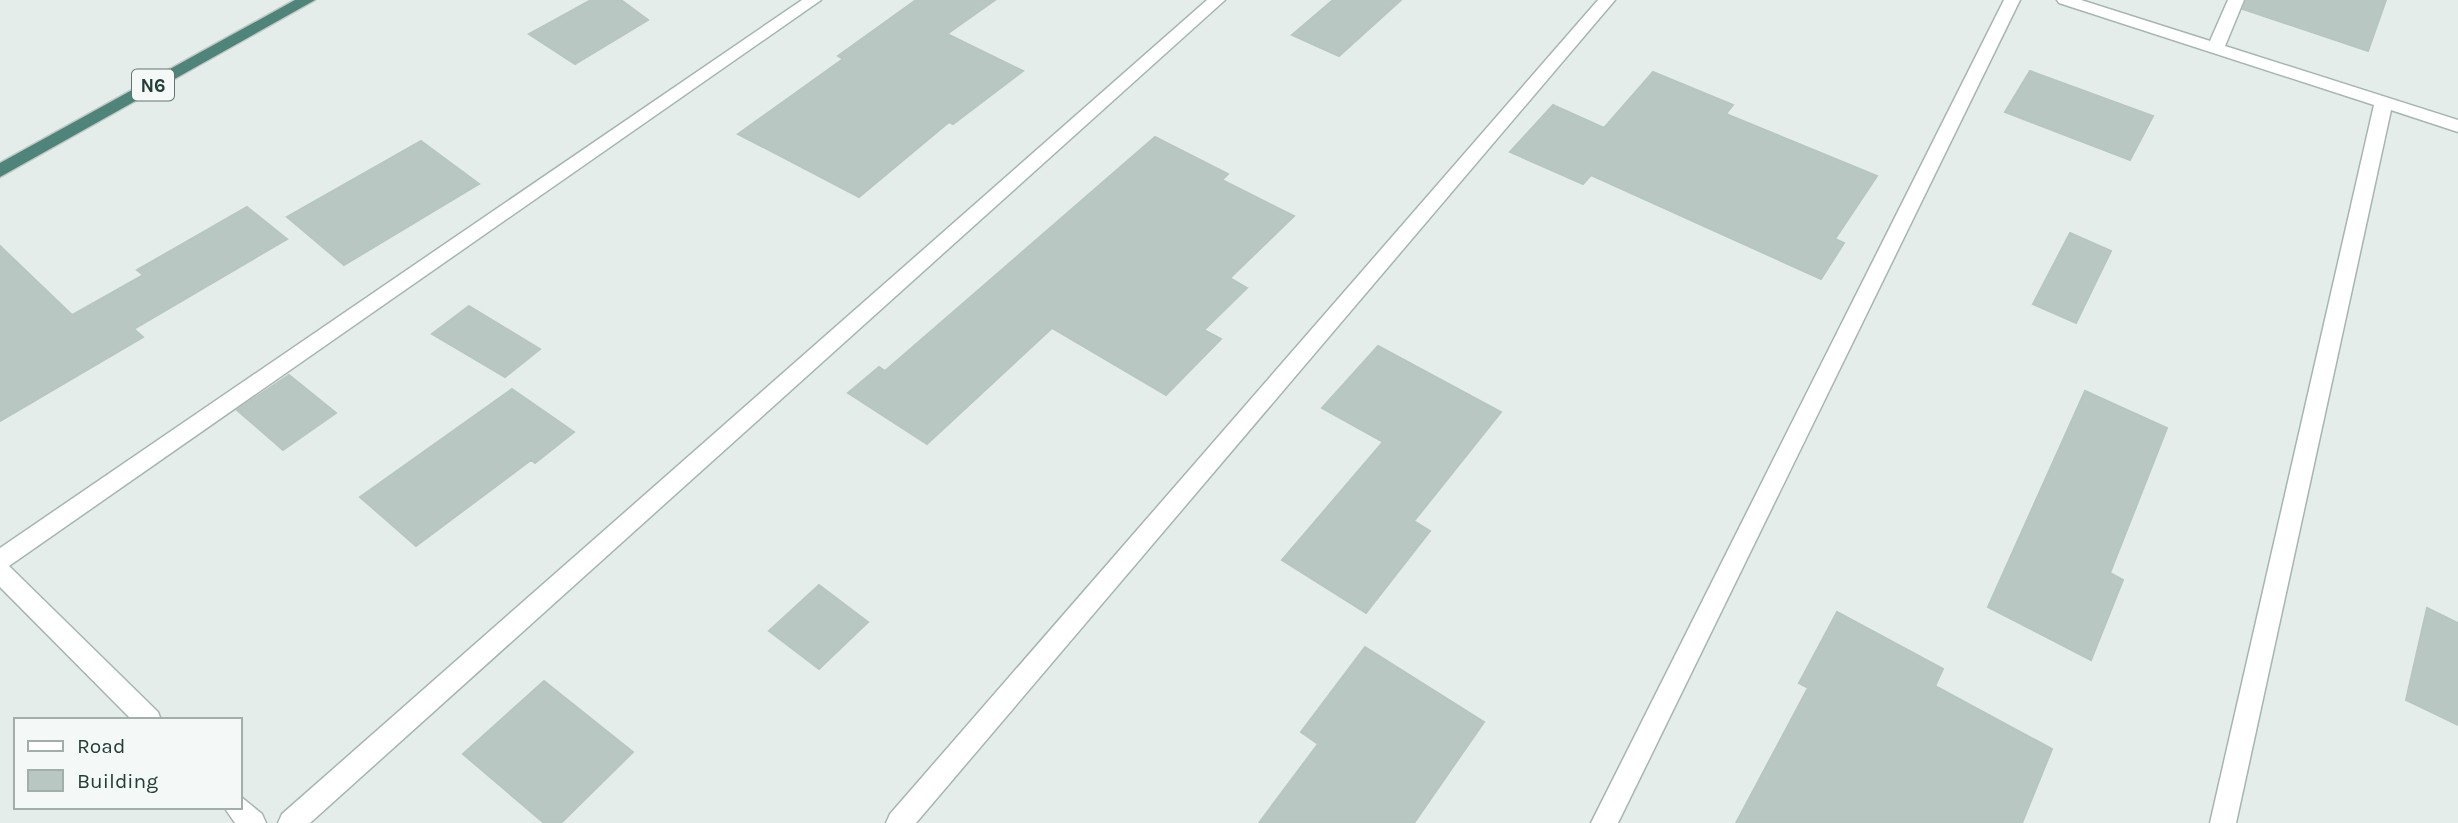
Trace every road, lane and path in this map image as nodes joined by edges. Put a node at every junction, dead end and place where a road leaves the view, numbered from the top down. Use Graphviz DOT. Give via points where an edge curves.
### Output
graph roads {
  1 [pos="307,0"];
  2 [pos="813,0"];
  3 [pos="1217,0"];
  4 [pos="1607,0"];
  5 [pos="2012,0"];
  6 [pos="2065,0"];
  7 [pos="2236,0"];
  8 [pos="2217,47"];
  9 [pos="2384,101"];
  10 [pos="2458,126"];
  11 [pos="0,171"];
  12 [pos="0,560"];
  13 [pos="0,572"];
  14 [pos="147,718"];
  15 [pos="239,809"];
  16 [pos="253,823"];
  17 [pos="291,823"];
  18 [pos="899,823"];
  19 [pos="1604,823"];
  20 [pos="2223,823"];
  1 -- 11 [label="highway, N6"];
  2 -- 12 [label="street"];
  3 -- 17 [label="street"];
  4 -- 18 [label="street"];
  5 -- 19 [label="street"];
  6 -- 8 [label="street"];
  7 -- 8 [label="street"];
  8 -- 9 [label="street"];
  9 -- 10 [label="street"];
  9 -- 20 [label="street"];
  13 -- 14 [label="street"];
  15 -- 16 [label="street"];
}
